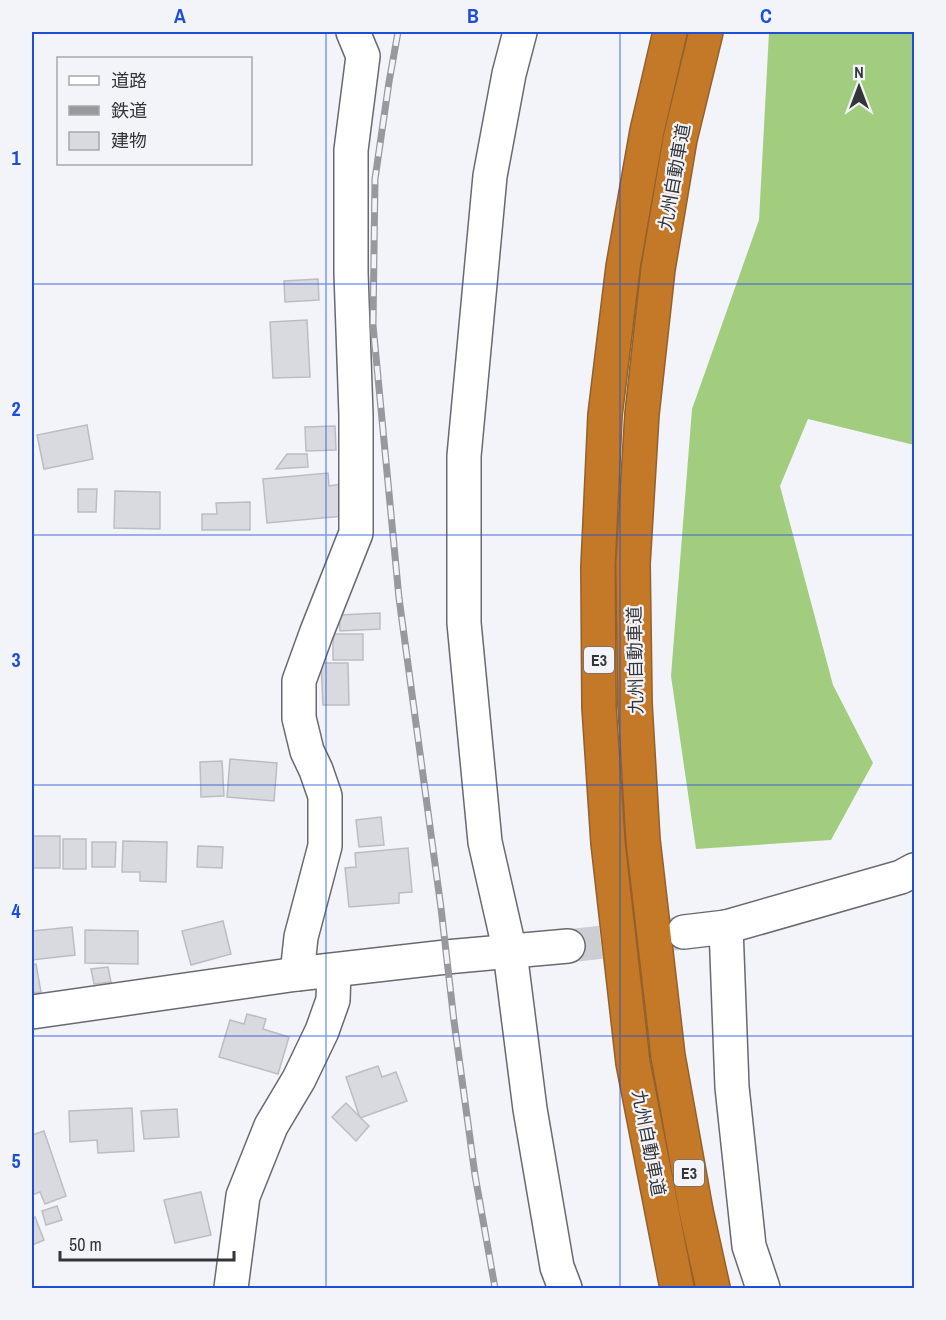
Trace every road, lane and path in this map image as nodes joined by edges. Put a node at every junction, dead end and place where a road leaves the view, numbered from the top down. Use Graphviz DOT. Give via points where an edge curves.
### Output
graph roads {
  1 [pos="353,32"];
  2 [pos="520,32"];
  3 [pos="670,32"];
  4 [pos="706,32"];
  5 [pos="915,870"];
  6 [pos="726,927"];
  7 [pos="684,932"];
  8 [pos="568,946"];
  9 [pos="510,952"];
  10 [pos="334,971"];
  11 [pos="297,974"];
  12 [pos="32,1012"];
  13 [pos="668,1056"];
  14 [pos="231,1288"];
  15 [pos="565,1288"];
  16 [pos="677,1288"];
  17 [pos="713,1288"];
  18 [pos="736,1288"];
  19 [pos="763,1288"];
  1 -- 11 [label="street" via="363,56 351,150 357,533 299,681 299,718 325,796 325,846 301,937"];
  2 -- 9 [label="street" via="490,176 464,456 464,622 485,842"];
  3 -- 16 [label="highway, 九州自動車道 / E3" via="622,267 605,415 598,579 599,707 610,855 633,1062"];
  4 -- 13 [label="highway, 九州自動車道 / E3" via="680,139 658,269 642,414 633,564 642,840"];
  5 -- 6 [label="street"];
  6 -- 7 [label="street"];
  6 -- 19 [label="street" via="732,1087 749,1246"];
  8 -- 9 [label="street"];
  9 -- 10 [label="street"];
  9 -- 15 [label="street" via="530,1109 557,1266"];
  10 -- 11 [label="street"];
  10 -- 14 [label="street" via="333,1000 322,1030 271,1126 243,1196"];
  11 -- 12 [label="street"];
  13 -- 17 [label="highway, 九州自動車道 / E3"];
  13 -- 18 [label="highway"];
}
